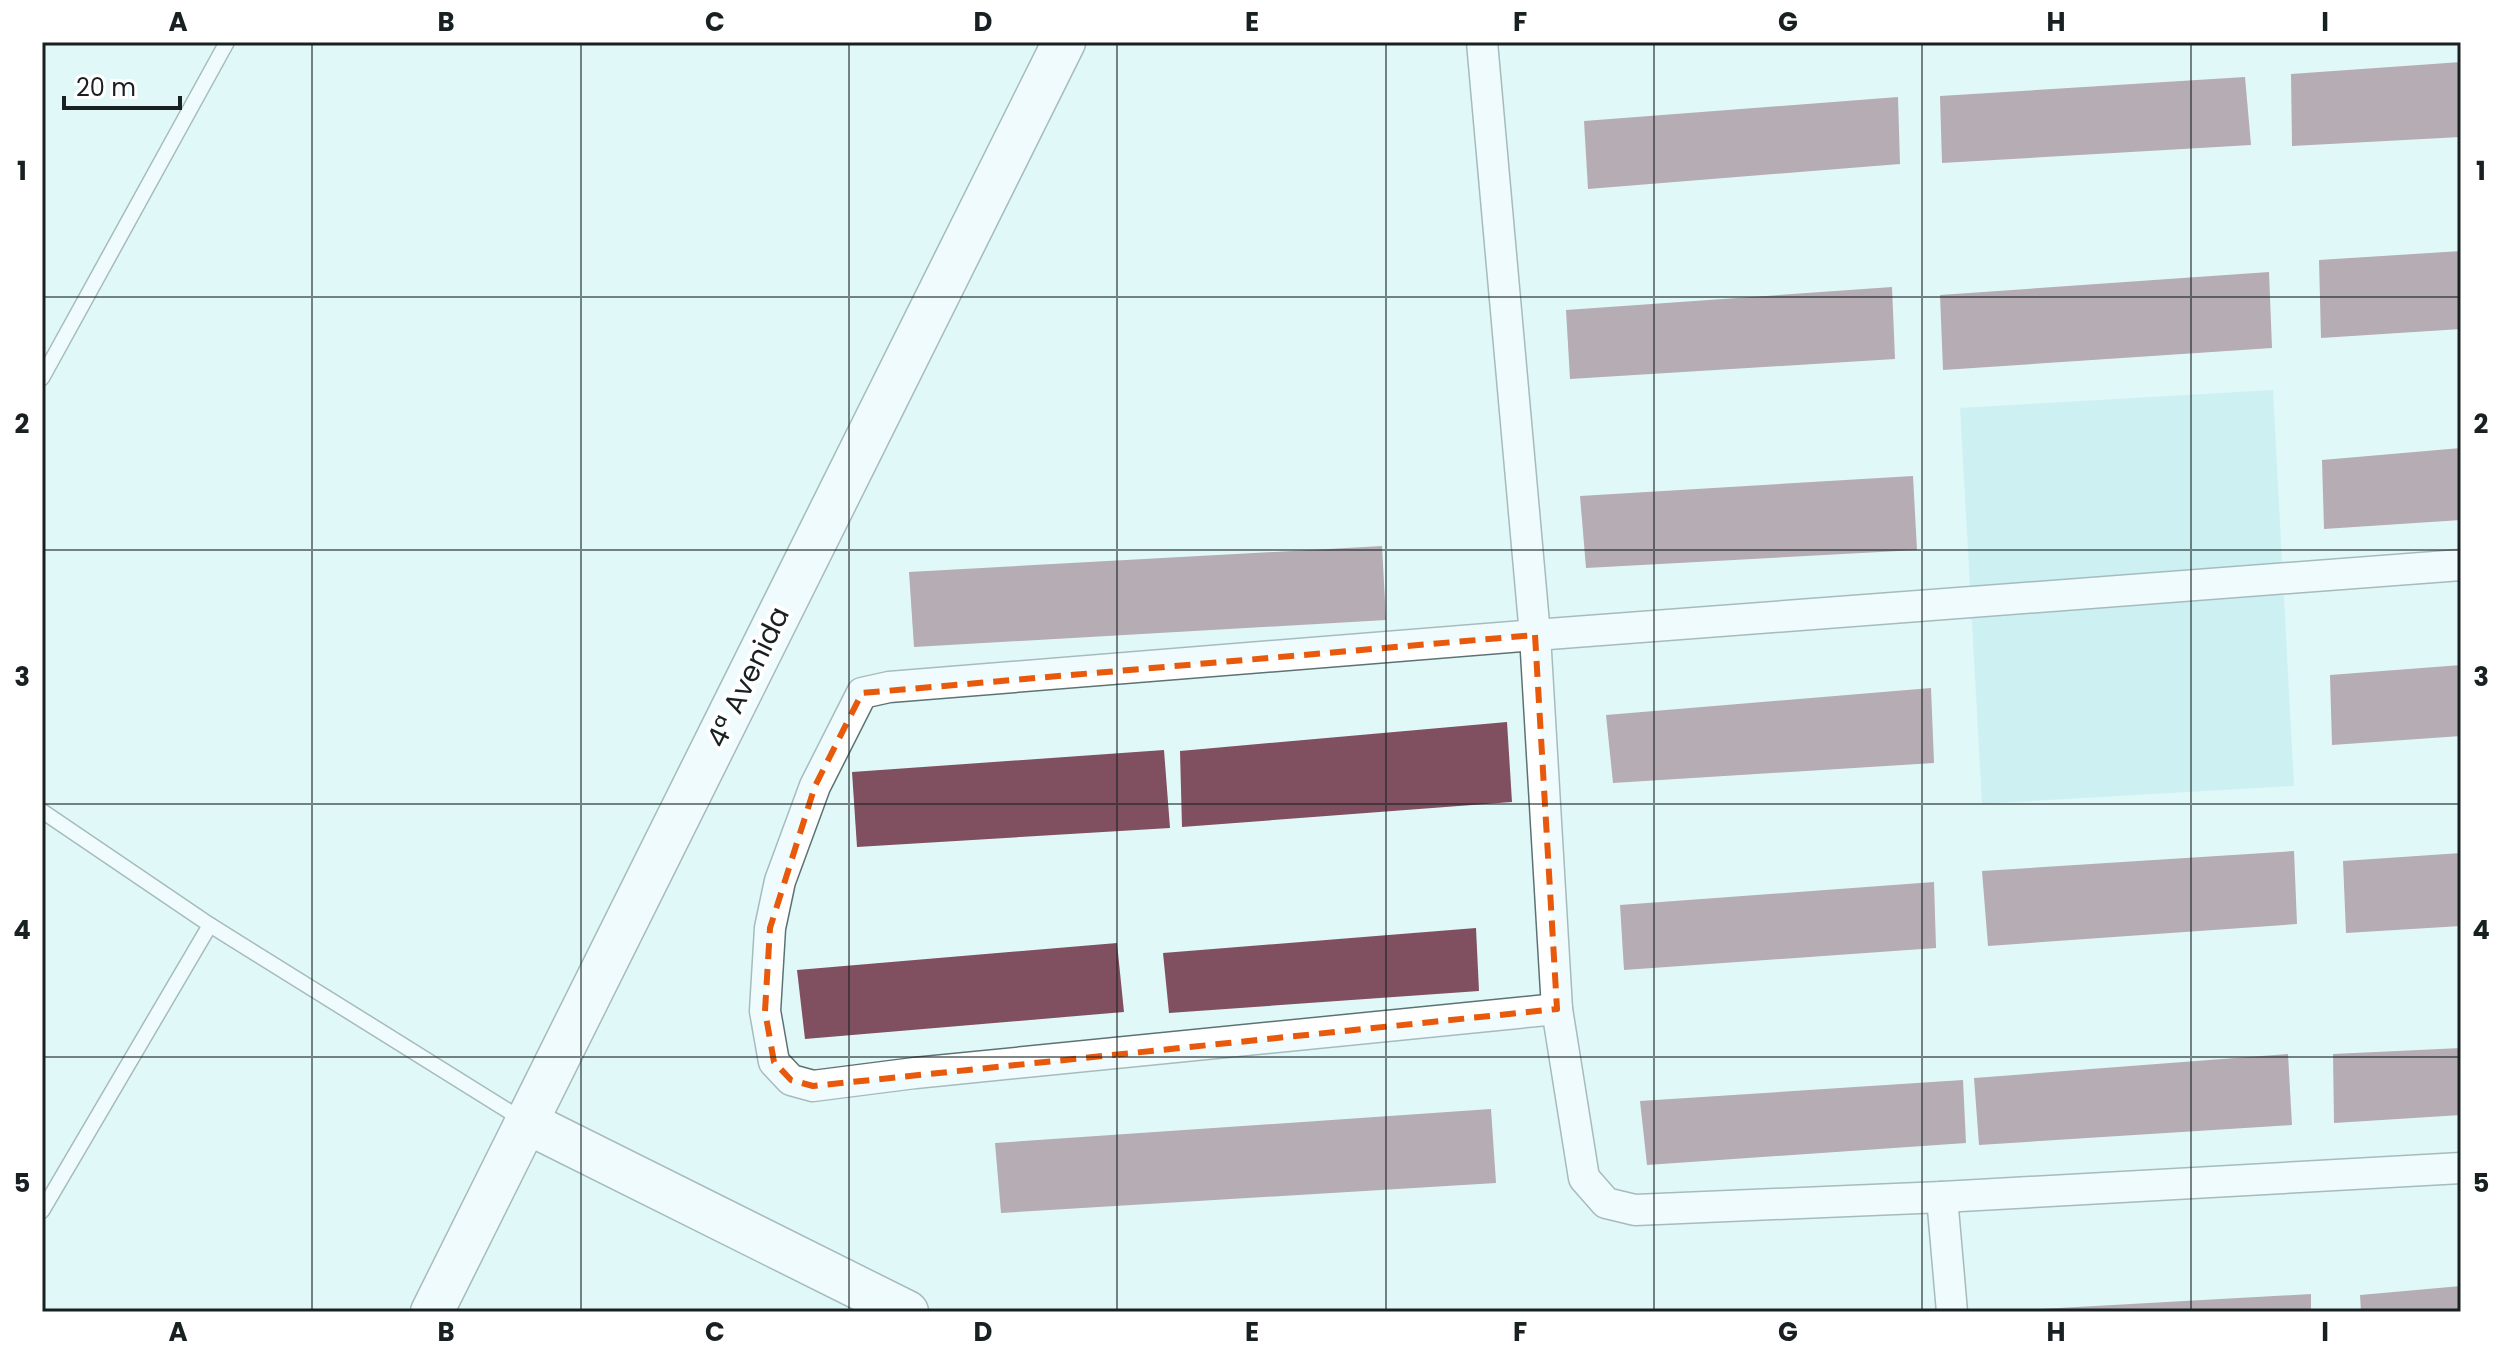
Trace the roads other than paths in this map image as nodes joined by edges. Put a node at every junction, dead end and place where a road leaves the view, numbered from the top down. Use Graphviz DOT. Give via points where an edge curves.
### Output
graph roads {
  1 [pos="227,42"];
  2 [pos="1064,42"];
  3 [pos="1482,42"];
  4 [pos="42,378"];
  5 [pos="2461,565"];
  6 [pos="1535,635"];
  7 [pos="42,811"];
  8 [pos="210,925"];
  9 [pos="1557,1009"];
  10 [pos="526,1122"];
  11 [pos="2461,1168"];
  12 [pos="1942,1197"];
  13 [pos="42,1211"];
  14 [pos="432,1312"];
  15 [pos="907,1312"];
  16 [pos="1952,1312"];
  1 -- 4 [label="lane"];
  2 -- 10 [label="street, 4ª Avenida"];
  3 -- 6 [label="street"];
  5 -- 6 [label="street"];
  6 -- 9 [label="street"];
  6 -- 9 [label="street" via="905,685 862,693 815,786 780,881 770,928 765,1011 774,1062 791,1080 813,1086"];
  7 -- 8 [label="lane"];
  8 -- 10 [label="lane"];
  8 -- 13 [label="lane"];
  9 -- 12 [label="street" via="1584,1178 1606,1203 1635,1210"];
  10 -- 14 [label="street, 4ª Avenida"];
  10 -- 15 [label="street"];
  11 -- 12 [label="street"];
  12 -- 16 [label="street"];
}
